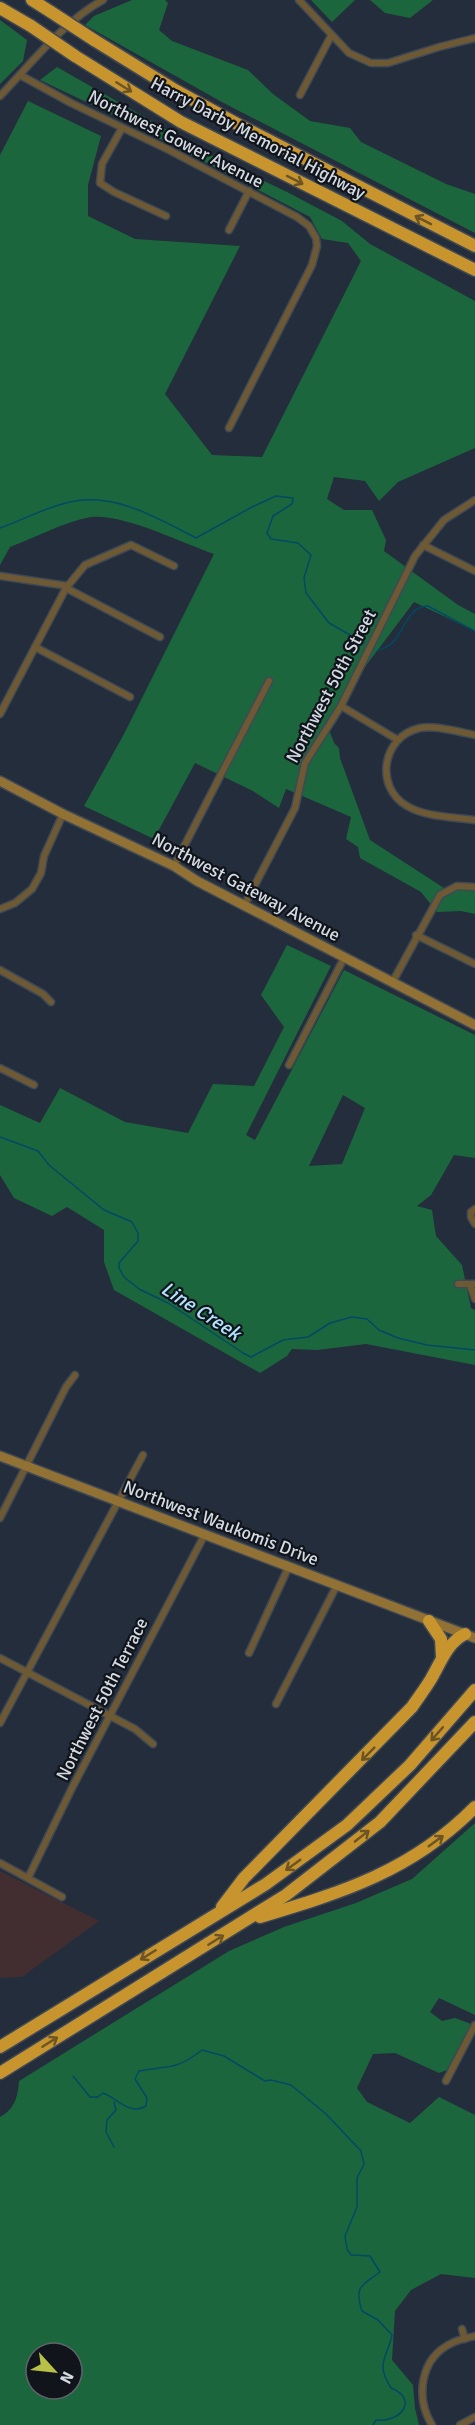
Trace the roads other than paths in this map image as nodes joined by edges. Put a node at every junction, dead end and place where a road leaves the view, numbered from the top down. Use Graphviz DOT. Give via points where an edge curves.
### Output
graph roads {
  1 [pos="32,0"];
  2 [pos="103,0"];
  3 [pos="299,0"];
  4 [pos="0,8"];
  5 [pos="331,36"];
  6 [pos="475,38"];
  7 [pos="20,75"];
  8 [pos="300,95"];
  9 [pos="0,96"];
  10 [pos="122,128"];
  11 [pos="249,191"];
  12 [pos="166,216"];
  13 [pos="230,230"];
  14 [pos="475,246"];
  15 [pos="475,270"];
  16 [pos="229,428"];
  17 [pos="475,500"];
  18 [pos="423,545"];
  19 [pos="174,566"];
  20 [pos="475,571"];
  21 [pos="0,576"];
  22 [pos="67,587"];
  23 [pos="160,637"];
  24 [pos="35,647"];
  25 [pos="268,681"];
  26 [pos="130,697"];
  27 [pos="341,706"];
  28 [pos="0,714"];
  29 [pos="475,735"];
  30 [pos="398,740"];
  31 [pos="0,781"];
  32 [pos="63,813"];
  33 [pos="475,820"];
  34 [pos="174,866"];
  35 [pos="475,887"];
  36 [pos="244,906"];
  37 [pos="0,909"];
  38 [pos="416,935"];
  39 [pos="344,958"];
  40 [pos="475,964"];
  41 [pos="0,970"];
  42 [pos="392,983"];
  43 [pos="51,1002"];
  44 [pos="475,1024"];
  45 [pos="289,1065"];
  46 [pos="0,1068"];
  47 [pos="34,1085"];
  48 [pos="475,1209"];
  49 [pos="475,1224"];
  50 [pos="458,1284"];
  51 [pos="473,1285"];
  52 [pos="475,1299"];
  53 [pos="75,1375"];
  54 [pos="143,1455"];
  55 [pos="0,1456"];
  56 [pos="27,1466"];
  57 [pos="117,1500"];
  58 [pos="0,1518"];
  59 [pos="204,1536"];
  60 [pos="289,1566"];
  61 [pos="337,1585"];
  62 [pos="429,1621"];
  63 [pos="470,1636"];
  64 [pos="249,1653"];
  65 [pos="0,1658"];
  66 [pos="442,1659"];
  67 [pos="27,1672"];
  68 [pos="475,1690"];
  69 [pos="276,1704"];
  70 [pos="110,1716"];
  71 [pos="475,1722"];
  72 [pos="0,1723"];
  73 [pos="153,1744"];
  74 [pos="475,1808"];
  75 [pos="0,1863"];
  76 [pos="28,1878"];
  77 [pos="62,1897"];
  78 [pos="216,1914"];
  79 [pos="248,1920"];
  80 [pos="475,2025"];
  81 [pos="0,2047"];
  82 [pos="0,2073"];
  83 [pos="446,2081"];
  84 [pos="462,2329"];
  85 [pos="475,2336"];
  86 [pos="465,2339"];
  87 [pos="475,2417"];
  88 [pos="432,2425"];
  89 [pos="460,2425"];
  14 -- 1 [label="highway, Harry Darby Memorial Highway, one-way, bridge" via="176,90"];
  2 -- 7 [label="street" via="81,15"];
  3 -- 5 [label="street"];
  4 -- 15 [label="highway, Harry Darby Memorial Highway, one-way, bridge" via="181,122"];
  5 -- 6 [label="street" via="357,58 380,64"];
  5 -- 8 [label="street"];
  7 -- 9 [label="street"];
  7 -- 10 [label="street, Northwest Gower Avenue"];
  10 -- 11 [label="street, Northwest Gower Avenue"];
  10 -- 12 [label="street" via="102,164 100,183"];
  11 -- 13 [label="street"];
  11 -- 16 [label="street, Northwest Gower Avenue" via="303,220 314,234 316,246 308,277"];
  17 -- 18 [label="street, Northwest 50th Street" via="444,520"];
  18 -- 20 [label="street"];
  18 -- 27 [label="street, Northwest 50th Street"];
  19 -- 22 [label="street" via="136,546 128,546 85,565"];
  21 -- 22 [label="street"];
  22 -- 23 [label="street"];
  22 -- 24 [label="street"];
  24 -- 26 [label="street"];
  24 -- 28 [label="street"];
  25 -- 34 [label="street"];
  27 -- 30 [label="street"];
  27 -- 36 [label="street, Northwest 50th Street" via="305,763 295,808"];
  29 -- 30 [label="street" via="422,727"];
  30 -- 33 [label="street" via="386,766 386,777 396,798 414,810"];
  31 -- 32 [label="main road, Northwest Gateway Avenue"];
  32 -- 34 [label="main road, Northwest Gateway Avenue"];
  32 -- 37 [label="street" via="32,889"];
  34 -- 36 [label="main road, Northwest Gateway Avenue"];
  35 -- 38 [label="street" via="447,890 435,901"];
  36 -- 39 [label="main road, Northwest Gateway Avenue"];
  38 -- 40 [label="street"];
  38 -- 42 [label="street"];
  39 -- 42 [label="main road, Northwest Gateway Avenue"];
  39 -- 45 [label="street"];
  41 -- 43 [label="street"];
  42 -- 44 [label="main road, Northwest Gateway Avenue"];
  46 -- 47 [label="street"];
  48 -- 49 [label="street" via="471,1212"];
  50 -- 51 [label="street"];
  51 -- 52 [label="street"];
  53 -- 56 [label="street"];
  54 -- 57 [label="street"];
  55 -- 56 [label="main road, Northwest Waukomis Drive"];
  56 -- 57 [label="main road, Northwest Waukomis Drive"];
  56 -- 58 [label="street"];
  57 -- 59 [label="main road, Northwest Waukomis Drive"];
  57 -- 67 [label="street"];
  59 -- 60 [label="main road, Northwest Waukomis Drive"];
  59 -- 70 [label="street, Northwest 50th Terrace"];
  60 -- 61 [label="main road, Northwest Waukomis Drive"];
  60 -- 64 [label="street"];
  61 -- 62 [label="main road, Northwest Waukomis Drive"];
  61 -- 69 [label="street"];
  62 -- 63 [label="main road, Northwest Waukomis Drive"];
  62 -- 66 [label="highway" via="441,1639"];
  63 -- 66 [label="highway" via="456,1639"];
  65 -- 67 [label="street"];
  66 -- 78 [label="highway, one-way" via="412,1707 244,1878"];
  67 -- 70 [label="street"];
  67 -- 72 [label="street"];
  68 -- 78 [label="highway, one-way" via="410,1765 347,1825 266,1884"];
  70 -- 73 [label="street"];
  70 -- 76 [label="street, Northwest 50th Terrace"];
  79 -- 71 [label="highway, one-way" via="380,1822"];
  79 -- 74 [label="highway, one-way" via="379,1876 440,1839"];
  75 -- 76 [label="street"];
  76 -- 77 [label="street"];
  78 -- 81 [label="highway, one-way"];
  82 -- 79 [label="highway, one-way"];
  80 -- 83 [label="street"];
  84 -- 86 [label="street"];
  85 -- 86 [label="street"];
  86 -- 88 [label="street" via="440,2351 425,2373 422,2399"];
  87 -- 89 [label="street"];
}
